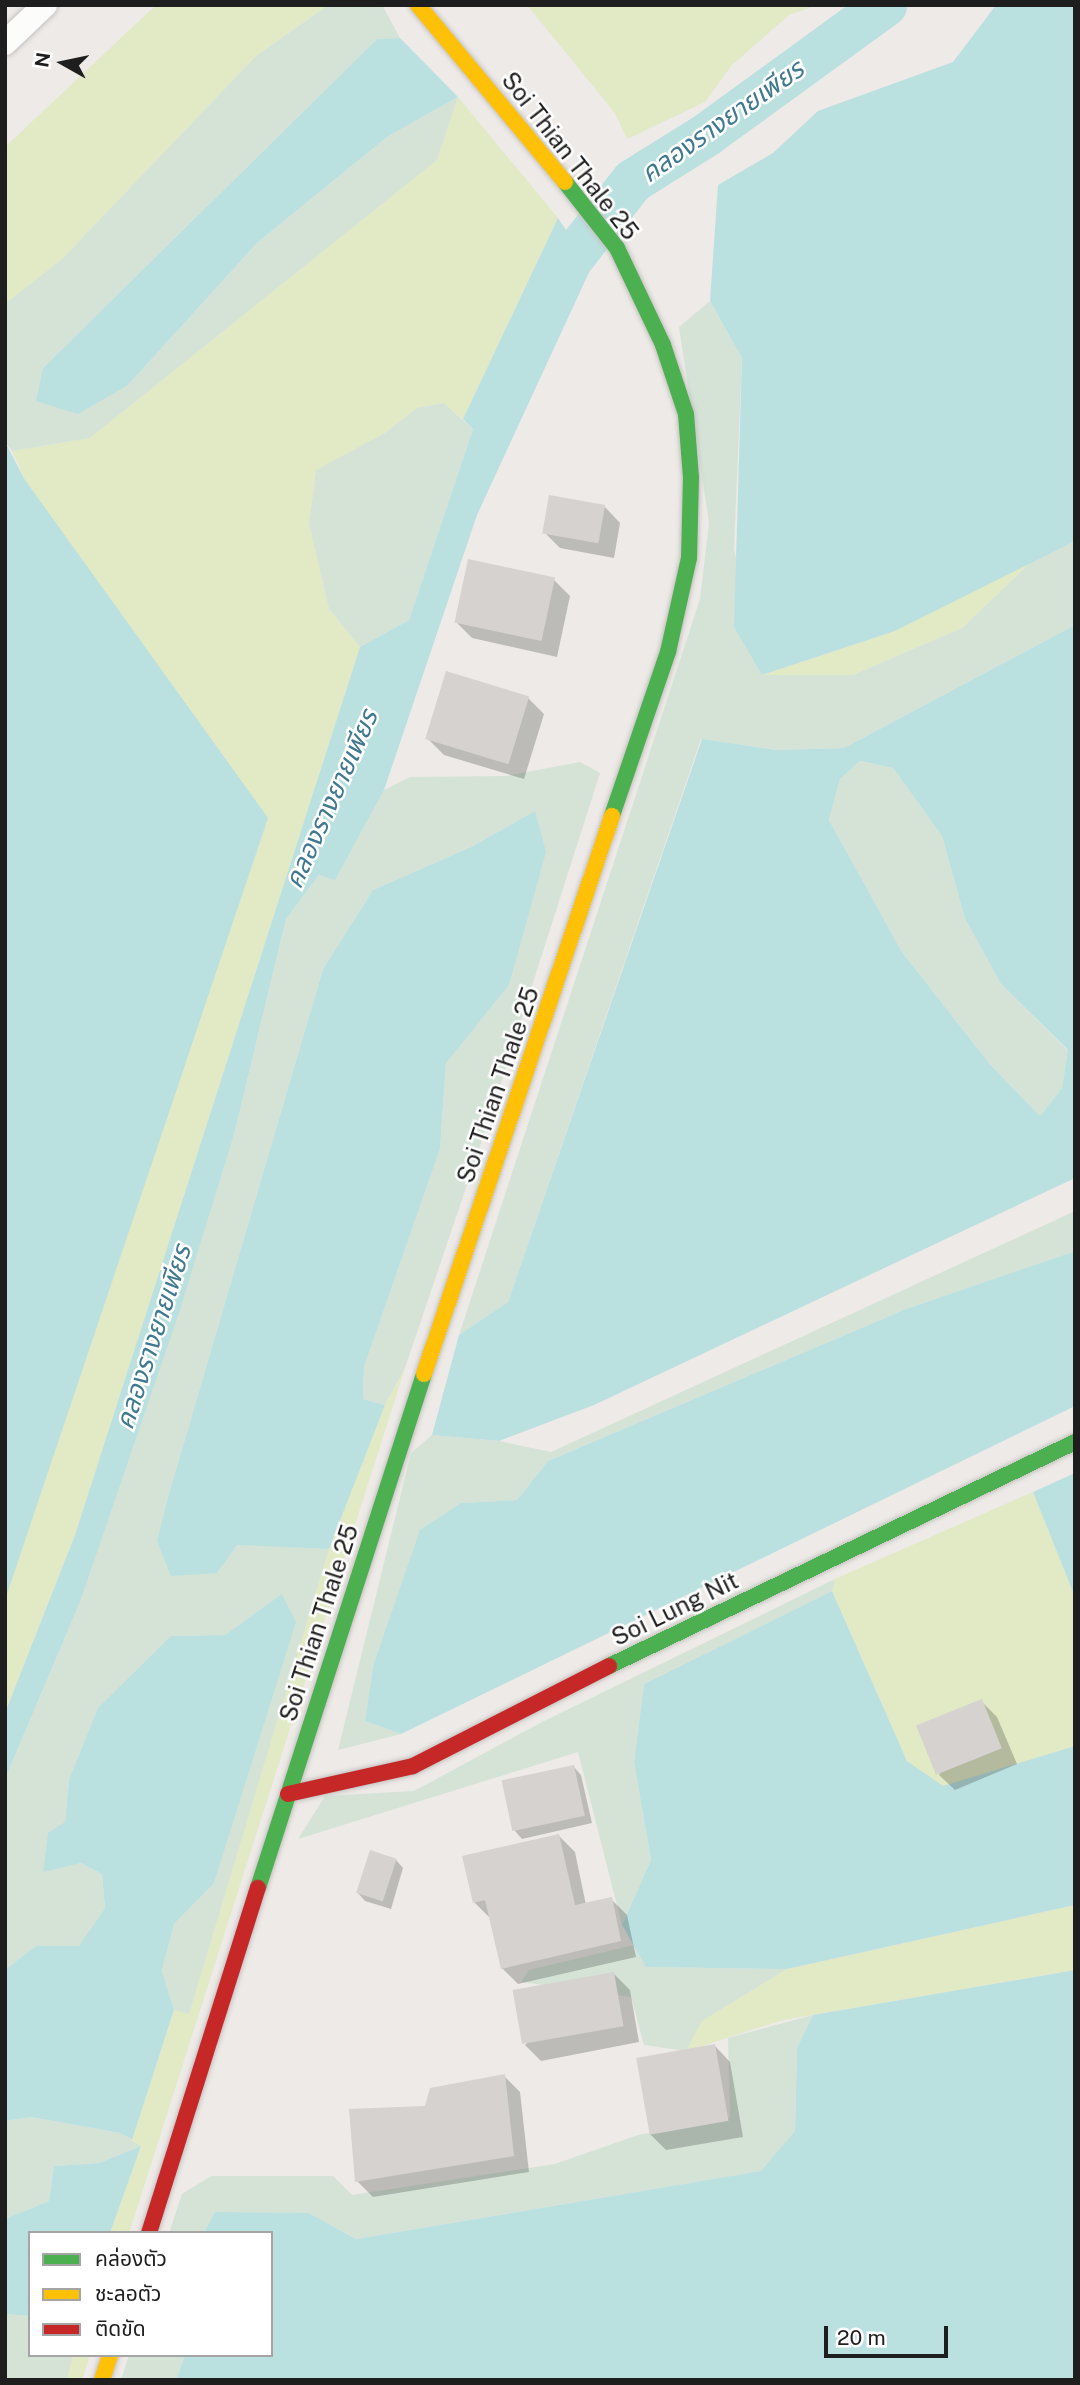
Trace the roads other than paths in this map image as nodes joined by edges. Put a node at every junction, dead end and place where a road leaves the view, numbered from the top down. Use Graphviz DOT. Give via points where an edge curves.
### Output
graph roads {
  1 [pos="46,5"];
  2 [pos="418,5"];
  3 [pos="5,43"];
  4 [pos="1075,1442"];
  5 [pos="288,1794"];
  6 [pos="150,2231"];
  7 [pos="109,2357"];
  8 [pos="102,2380"];
  1 -- 3 [label="lane"];
  2 -- 5 [label="street, Soi Thian Thale 25" via="617,248 663,345 686,414 691,477 689,558 668,652 387,1485"];
  4 -- 5 [label="street, Soi Lung Nit" via="489,1724 455,1748 414,1766"];
  5 -- 6 [label="street, Soi Thian Thale 25"];
  7 -- 8 [label="street"];
}
